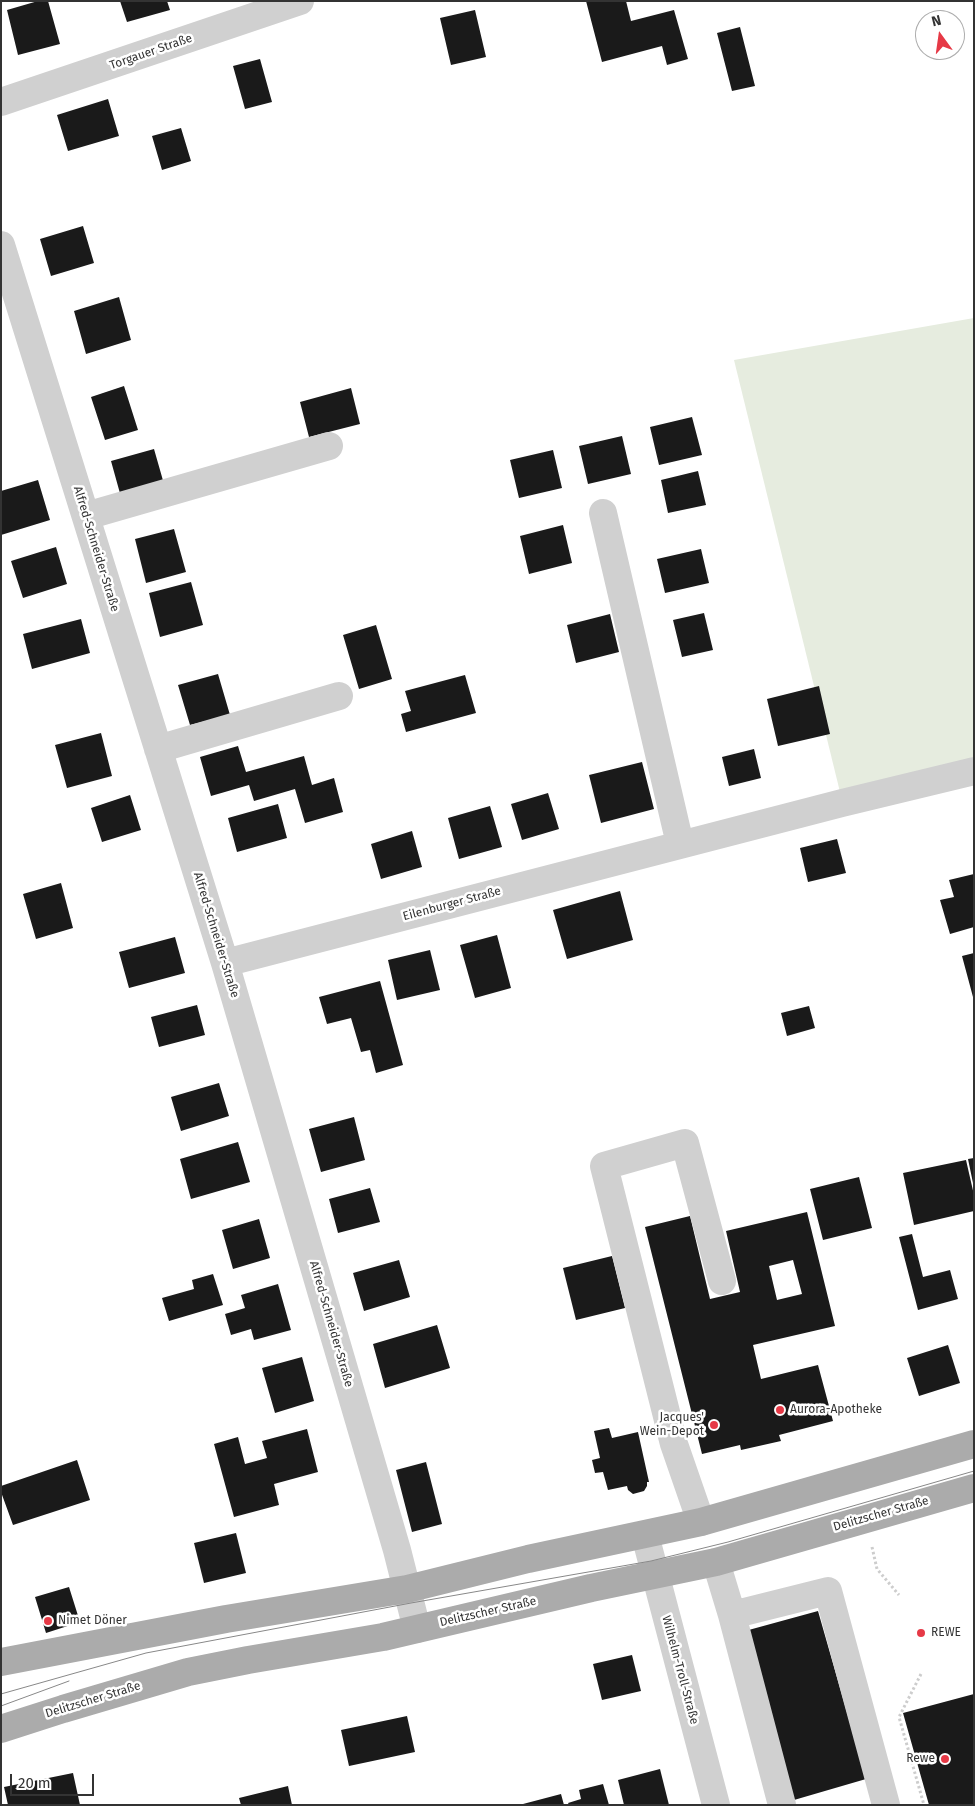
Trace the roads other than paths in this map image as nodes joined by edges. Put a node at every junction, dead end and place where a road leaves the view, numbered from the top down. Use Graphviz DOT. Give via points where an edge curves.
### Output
graph roads {
  1 [pos="300,1"];
  2 [pos="1,102"];
  3 [pos="1,245"];
  4 [pos="329,446"];
  5 [pos="603,513"];
  6 [pos="86,516"];
  7 [pos="339,696"];
  8 [pos="158,749"];
  9 [pos="974,771"];
  10 [pos="680,844"];
  11 [pos="225,963"];
  12 [pos="722,1282"];
  13 [pos="974,1444"];
  14 [pos="974,1488"];
  15 [pos="702,1522"];
  16 [pos="645,1535"];
  17 [pos="716,1562"];
  18 [pos="654,1576"];
  19 [pos="407,1589"];
  20 [pos="732,1615"];
  21 [pos="417,1629"];
  22 [pos="1,1662"];
  23 [pos="1,1729"];
  24 [pos="716,1805"];
  25 [pos="782,1805"];
  26 [pos="886,1805"];
  1 -- 2 [label="street, Torgauer Straße"];
  3 -- 6 [label="street, Alfred-Schneider-Straße"];
  4 -- 6 [label="street"];
  5 -- 10 [label="street"];
  6 -- 8 [label="street, Alfred-Schneider-Straße"];
  7 -- 8 [label="street"];
  8 -- 11 [label="street, Alfred-Schneider-Straße"];
  9 -- 10 [label="street, Eilenburger Straße"];
  10 -- 11 [label="street, Eilenburger Straße"];
  11 -- 19 [label="street, Alfred-Schneider-Straße"];
  12 -- 15 [label="street" via="685,1143 604,1166 674,1444"];
  13 -- 15 [label="main road"];
  14 -- 17 [label="main road, Delitzscher Straße"];
  15 -- 16 [label="main road"];
  16 -- 18 [label="street, Wilhelm-Troll-Straße"];
  16 -- 19 [label="main road" via="528,1558"];
  17 -- 18 [label="main road, Delitzscher Straße"];
  17 -- 20 [label="street"];
  18 -- 21 [label="main road, Delitzscher Straße"];
  18 -- 24 [label="street, Wilhelm-Troll-Straße"];
  19 -- 21 [label="street, Alfred-Schneider-Straße"];
  19 -- 22 [label="main road" via="226,1619"];
  20 -- 25 [label="street"];
  20 -- 26 [label="street" via="828,1591"];
  21 -- 23 [label="main road, Delitzscher Straße" via="188,1672"];
}
